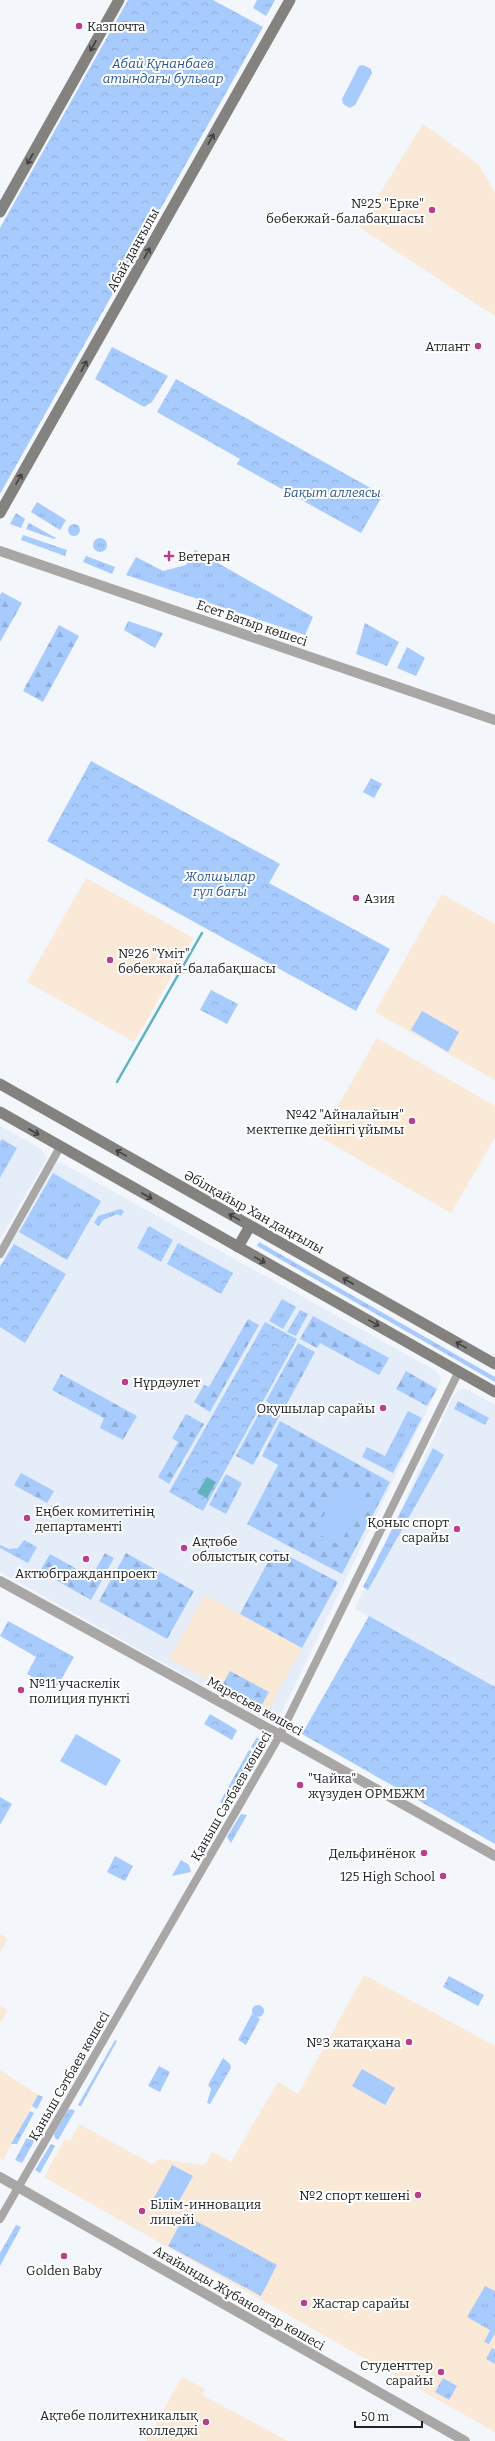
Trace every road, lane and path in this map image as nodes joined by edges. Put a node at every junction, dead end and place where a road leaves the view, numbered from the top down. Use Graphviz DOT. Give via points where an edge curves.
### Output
graph roads {
  1 [pos="119,0"];
  2 [pos="290,0"];
  3 [pos="0,212"];
  4 [pos="0,513"];
  5 [pos="0,550"];
  6 [pos="495,720"];
  7 [pos="0,1084"];
  8 [pos="0,1112"];
  9 [pos="60,1147"];
  10 [pos="250,1226"];
  11 [pos="238,1247"];
  12 [pos="0,1254"];
  13 [pos="495,1364"];
  14 [pos="459,1371"];
  15 [pos="495,1392"];
  16 [pos="0,1581"];
  17 [pos="280,1735"];
  18 [pos="495,1856"];
  19 [pos="0,2177"];
  20 [pos="18,2188"];
  21 [pos="0,2220"];
  22 [pos="465,2441"];
  1 -- 3 [label="main road, one-way"];
  4 -- 2 [label="main road, Абай даңғылы, one-way"];
  5 -- 6 [label="street, Есет Батыр көшесі"];
  10 -- 7 [label="main road, Әбілқайыр Хан даңғылы, one-way"];
  8 -- 9 [label="main road, one-way"];
  9 -- 11 [label="main road, one-way"];
  9 -- 12 [label="street"];
  10 -- 11 [label="main road"];
  13 -- 10 [label="main road, Әбілқайыр Хан даңғылы, one-way"];
  11 -- 14 [label="main road, one-way"];
  14 -- 15 [label="main road"];
  14 -- 17 [label="street, Қаныш Сәтбаев көшесі"];
  16 -- 17 [label="street, Маресьев көшесі"];
  17 -- 18 [label="street, Маресьев көшесі"];
  17 -- 20 [label="street, Қаныш Сәтбаев көшесі"];
  19 -- 20 [label="street, Ағайынды Жұбановтар көшесі"];
  20 -- 21 [label="street, Қаныш Сәтбаев көшесі"];
  20 -- 22 [label="street, Ағайынды Жұбановтар көшесі"];
}
